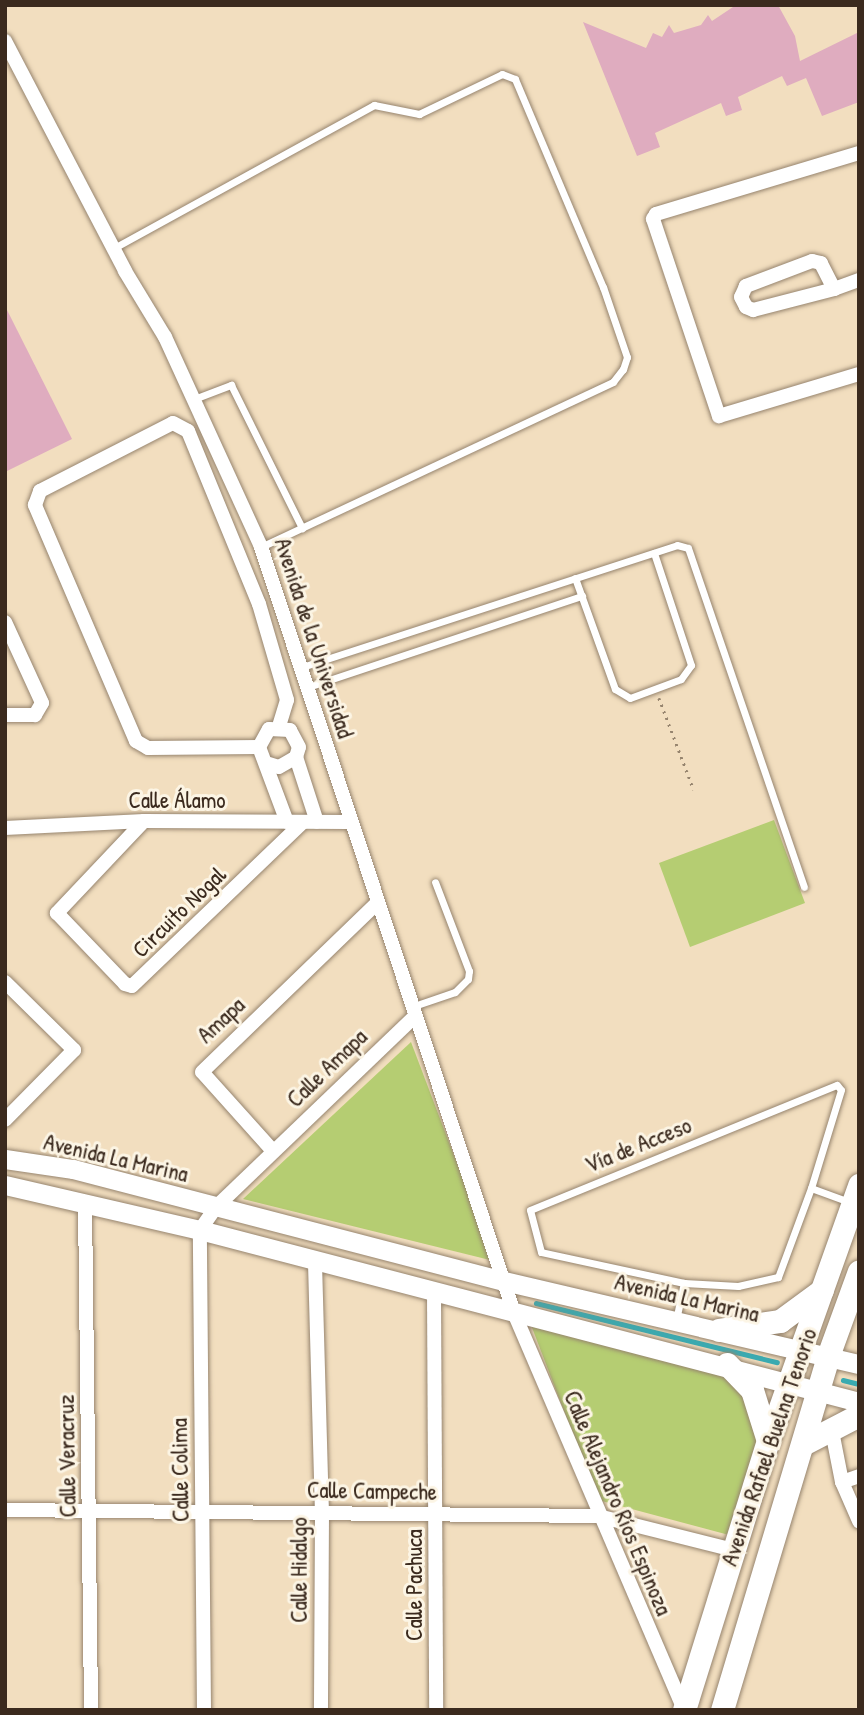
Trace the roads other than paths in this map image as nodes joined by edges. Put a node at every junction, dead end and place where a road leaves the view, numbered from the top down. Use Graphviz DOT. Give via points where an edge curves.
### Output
graph roads {
  1 [pos="5,41"];
  2 [pos="859,153"];
  3 [pos="113,249"];
  4 [pos="859,281"];
  5 [pos="834,289"];
  6 [pos="859,374"];
  7 [pos="194,399"];
  8 [pos="302,528"];
  9 [pos="261,547"];
  10 [pos="654,553"];
  11 [pos="575,578"];
  12 [pos="582,596"];
  13 [pos="5,622"];
  14 [pos="303,667"];
  15 [pos="308,687"];
  16 [pos="5,715"];
  17 [pos="279,727"];
  18 [pos="259,747"];
  19 [pos="296,757"];
  20 [pos="269,764"];
  21 [pos="144,821"];
  22 [pos="287,822"];
  23 [pos="310,822"];
  24 [pos="349,822"];
  25 [pos="5,828"];
  26 [pos="435,882"];
  27 [pos="804,887"];
  28 [pos="377,903"];
  29 [pos="5,982"];
  30 [pos="412,1012"];
  31 [pos="5,1120"];
  32 [pos="273,1151"];
  33 [pos="5,1159"];
  34 [pos="5,1185"];
  35 [pos="811,1188"];
  36 [pos="856,1194"];
  37 [pos="85,1202"];
  38 [pos="216,1207"];
  39 [pos="200,1230"];
  40 [pos="315,1263"];
  41 [pos="859,1271"];
  42 [pos="504,1281"];
  43 [pos="684,1283"];
  44 [pos="822,1290"];
  45 [pos="434,1293"];
  46 [pos="847,1303"];
  47 [pos="514,1313"];
  48 [pos="676,1321"];
  49 [pos="859,1326"];
  50 [pos="719,1331"];
  51 [pos="800,1349"];
  52 [pos="828,1356"];
  53 [pos="727,1364"];
  54 [pos="859,1364"];
  55 [pos="788,1383"];
  56 [pos="818,1392"];
  57 [pos="859,1402"];
  58 [pos="859,1415"];
  59 [pos="831,1426"];
  60 [pos="768,1441"];
  61 [pos="803,1444"];
  62 [pos="859,1476"];
  63 [pos="842,1482"];
  64 [pos="5,1510"];
  65 [pos="91,1513"];
  66 [pos="322,1513"];
  67 [pos="204,1514"];
  68 [pos="438,1515"];
  69 [pos="598,1516"];
  70 [pos="859,1521"];
  71 [pos="733,1550"];
  72 [pos="684,1709"];
  73 [pos="91,1710"];
  74 [pos="204,1710"];
  75 [pos="321,1710"];
  76 [pos="436,1710"];
  77 [pos="722,1710"];
  1 -- 3 [label="street, Avenida de la Universidad"];
  2 -- 6 [label="street" via="656,214 653,219 719,416"];
  3 -- 7 [label="street, Avenida de la Universidad"];
  3 -- 8 [label="lane" via="374,105 419,114 502,74 515,79 603,287 627,357 623,369 613,382"];
  4 -- 5 [label="street"];
  5 -- 5 [label="street" via="821,263 812,261 746,286 741,297 753,310"];
  7 -- 8 [label="lane" via="231,385"];
  7 -- 9 [label="street, Avenida de la Universidad"];
  8 -- 9 [label="lane"];
  9 -- 14 [label="street, Avenida de la Universidad"];
  10 -- 11 [label="lane"];
  10 -- 12 [label="lane" via="692,657 681,679 630,698 618,695"];
  10 -- 27 [label="lane" via="677,545 692,552"];
  11 -- 12 [label="lane"];
  11 -- 14 [label="lane"];
  12 -- 15 [label="lane"];
  13 -- 16 [label="street" via="42,703 35,715"];
  14 -- 15 [label="street, Avenida de la Universidad"];
  15 -- 24 [label="street, Avenida de la Universidad"];
  17 -- 18 [label="street" via="270,729"];
  17 -- 18 [label="street" via="287,700 259,604 188,431 173,423 40,491 35,505 136,741 148,748"];
  17 -- 19 [label="street" via="296,737"];
  18 -- 20 [label="street"];
  19 -- 20 [label="street" via="279,767"];
  19 -- 23 [label="street"];
  20 -- 22 [label="street"];
  21 -- 22 [label="street, Calle Álamo"];
  21 -- 23 [label="street, Circuito Nogal" via="57,913 132,986"];
  21 -- 25 [label="street, Calle Álamo"];
  22 -- 23 [label="street, Calle Álamo"];
  23 -- 24 [label="street, Calle Álamo"];
  24 -- 28 [label="street, Avenida de la Universidad"];
  26 -- 30 [label="lane" via="469,971 468,979 456,992"];
  28 -- 30 [label="street, Avenida de la Universidad"];
  28 -- 32 [label="street, Amapa" via="205,1066 205,1078"];
  29 -- 31 [label="street" via="74,1050"];
  30 -- 32 [label="street, Calle Amapa"];
  30 -- 42 [label="street, Avenida de la Universidad"];
  32 -- 38 [label="street"];
  33 -- 38 [label="main road, Avenida La Marina" via="73,1169"];
  34 -- 37 [label="main road"];
  35 -- 36 [label="lane"];
  35 -- 43 [label="lane, Vía de Acceso" via="778,1278 738,1286"];
  35 -- 43 [label="lane, Vía de Acceso" via="841,1090 837,1085 529,1212 545,1255"];
  36 -- 44 [label="main road, Avenida Rafael Buelna Tenorio"];
  37 -- 39 [label="main road"];
  37 -- 65 [label="street, Calle Veracruz"];
  38 -- 39 [label="street"];
  38 -- 42 [label="main road, Avenida La Marina"];
  39 -- 40 [label="main road"];
  39 -- 67 [label="street, Calle Colima"];
  40 -- 45 [label="main road"];
  40 -- 66 [label="street, Calle Hidalgo"];
  41 -- 46 [label="main road, Avenida Rafael Buelna Tenorio"];
  42 -- 47 [label="street"];
  42 -- 48 [label="main road, Avenida La Marina"];
  43 -- 48 [label="lane"];
  44 -- 50 [label="main road" via="780,1321"];
  44 -- 51 [label="main road, Avenida Rafael Buelna Tenorio"];
  45 -- 47 [label="main road"];
  45 -- 68 [label="street, Calle Pachuca"];
  46 -- 49 [label="main road"];
  46 -- 52 [label="main road, Avenida Rafael Buelna Tenorio"];
  47 -- 53 [label="main road"];
  47 -- 69 [label="street, Calle Alejandro Ríos Espinoza"];
  48 -- 50 [label="main road, Avenida La Marina"];
  50 -- 51 [label="main road, Avenida La Marina"];
  51 -- 52 [label="main road, Avenida La Marina"];
  51 -- 55 [label="main road, Avenida Rafael Buelna Tenorio"];
  52 -- 54 [label="main road, Avenida La Marina"];
  52 -- 56 [label="main road, Avenida Rafael Buelna Tenorio"];
  53 -- 55 [label="main road"];
  53 -- 60 [label="main road" via="751,1390"];
  55 -- 56 [label="main road"];
  55 -- 60 [label="main road, Avenida Rafael Buelna Tenorio"];
  56 -- 57 [label="main road"];
  56 -- 61 [label="main road, Avenida Rafael Buelna Tenorio"];
  58 -- 59 [label="main road"];
  59 -- 61 [label="main road"];
  59 -- 63 [label="street"];
  60 -- 71 [label="main road, Avenida Rafael Buelna Tenorio"];
  61 -- 77 [label="main road, Avenida Rafael Buelna Tenorio"];
  62 -- 63 [label="street"];
  63 -- 70 [label="street"];
  64 -- 65 [label="street, Calle Campeche"];
  65 -- 67 [label="street, Calle Campeche"];
  65 -- 73 [label="street, Calle Veracruz"];
  66 -- 67 [label="street, Calle Campeche"];
  66 -- 68 [label="street, Calle Campeche"];
  66 -- 75 [label="street, Calle Hidalgo"];
  67 -- 74 [label="street, Calle Colima"];
  68 -- 69 [label="street, Calle Campeche"];
  68 -- 76 [label="street, Calle Pachuca"];
  69 -- 71 [label="street, Calle Campeche"];
  69 -- 72 [label="street, Calle Alejandro Ríos Espinoza"];
  71 -- 72 [label="main road, Avenida Rafael Buelna Tenorio"];
}
